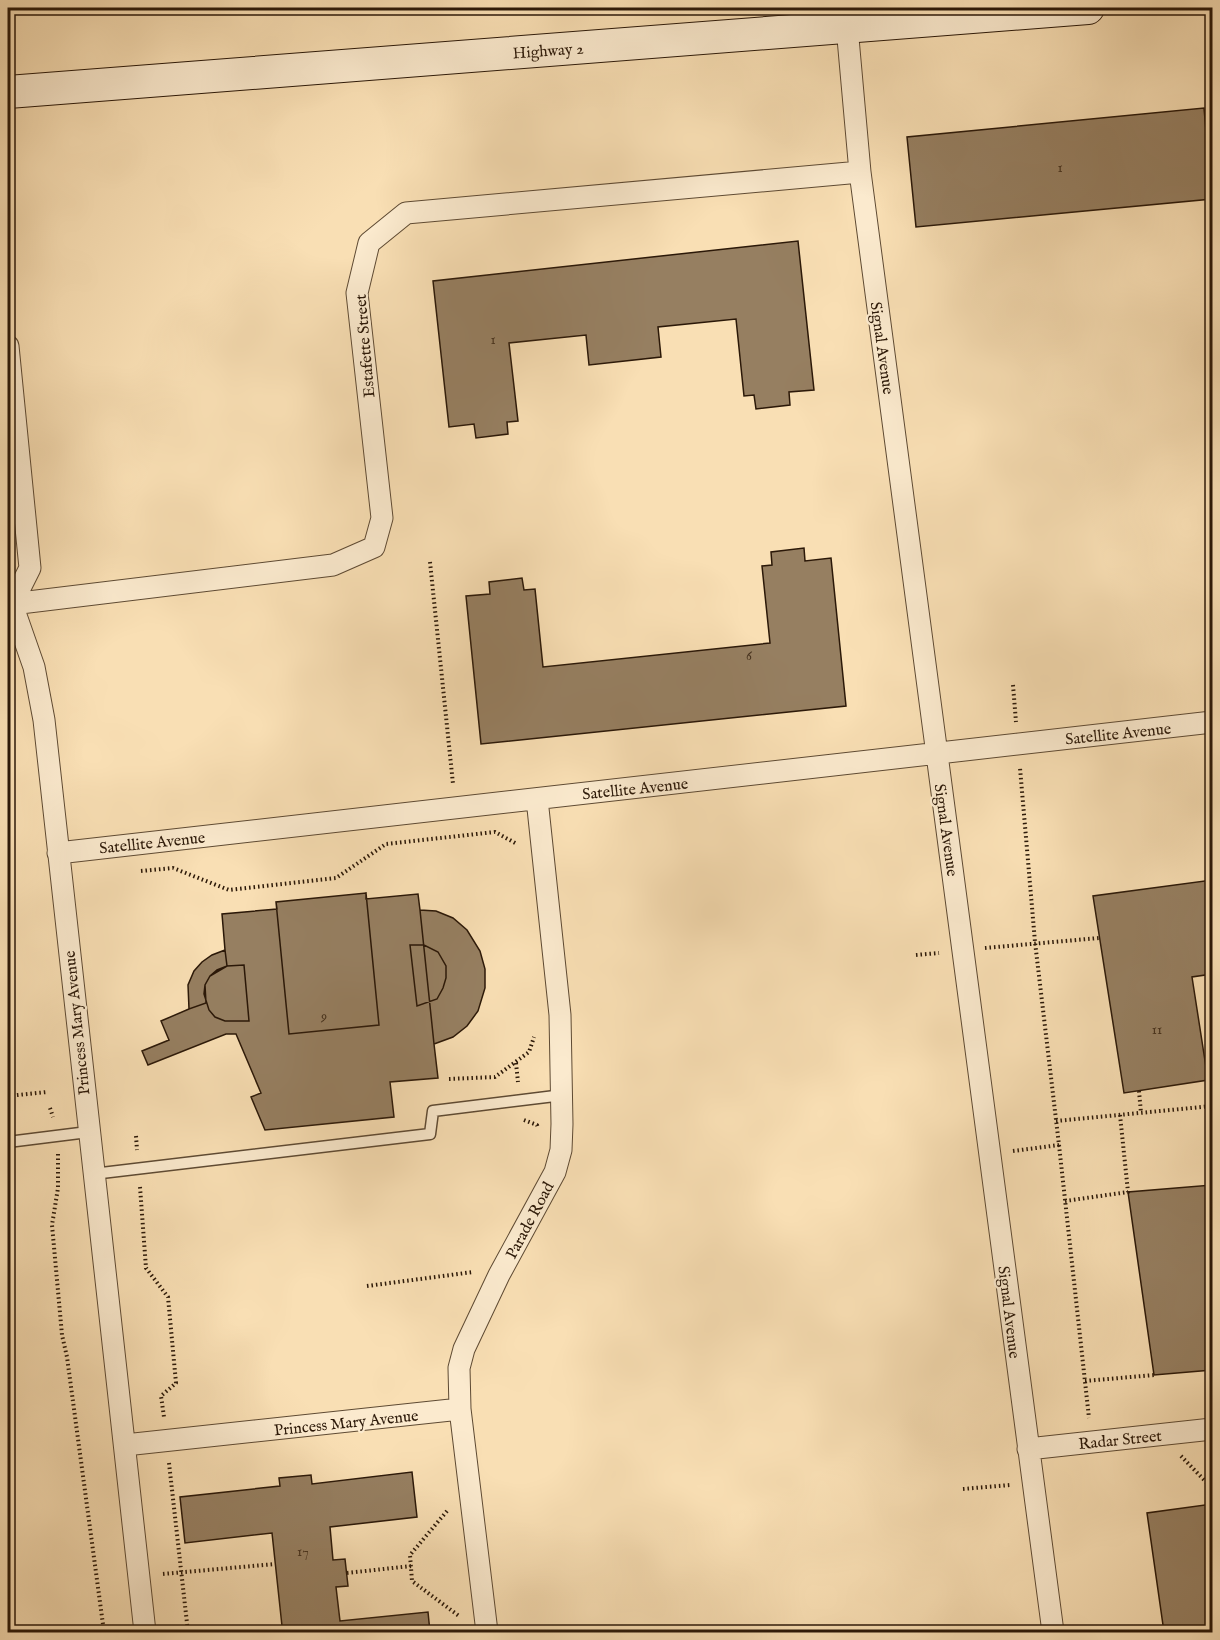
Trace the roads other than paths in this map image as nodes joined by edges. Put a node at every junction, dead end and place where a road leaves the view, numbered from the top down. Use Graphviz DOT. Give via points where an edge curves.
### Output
graph roads {
  1 [pos="1088,8"];
  2 [pos="847,27"];
  3 [pos="8,92"];
  4 [pos="860,172"];
  5 [pos="8,346"];
  6 [pos="10,603"];
  7 [pos="1212,722"];
  8 [pos="937,754"];
  9 [pos="537,799"];
  10 [pos="58,853"];
  11 [pos="563,1095"];
  12 [pos="88,1132"];
  13 [pos="8,1142"];
  14 [pos="92,1174"];
  15 [pos="460,1409"];
  16 [pos="1212,1429"];
  17 [pos="125,1445"];
  18 [pos="1029,1449"];
  19 [pos="145,1632"];
  20 [pos="487,1632"];
  21 [pos="1053,1632"];
  1 -- 2 [label="main road, Highway 2"];
  2 -- 3 [label="main road, Highway 2"];
  2 -- 4 [label="street, Signal Avenue"];
  4 -- 6 [label="street, Estafette Street" via="406,213 369,243 357,293 382,518 374,547 333,565"];
  4 -- 8 [label="street, Signal Avenue"];
  5 -- 6 [label="street" via="30,568"];
  6 -- 10 [label="street, Princess Mary Avenue" via="34,667"];
  7 -- 8 [label="street, Satellite Avenue"];
  8 -- 9 [label="street, Satellite Avenue"];
  8 -- 18 [label="street, Signal Avenue"];
  9 -- 10 [label="street, Satellite Avenue"];
  9 -- 11 [label="street, Parade Road" via="560,1015"];
  10 -- 12 [label="street, Princess Mary Avenue"];
  11 -- 14 [label="lane" via="433,1111 430,1134"];
  11 -- 15 [label="street, Parade Road" via="561,1150 555,1172 464,1349 459,1368"];
  12 -- 13 [label="lane"];
  12 -- 14 [label="street, Princess Mary Avenue"];
  14 -- 17 [label="street, Princess Mary Avenue"];
  15 -- 17 [label="street, Princess Mary Avenue"];
  15 -- 20 [label="street, Parade Road"];
  16 -- 18 [label="street, Radar Street"];
  17 -- 19 [label="street, Princess Mary Avenue"];
  18 -- 21 [label="street, Signal Avenue"];
}
